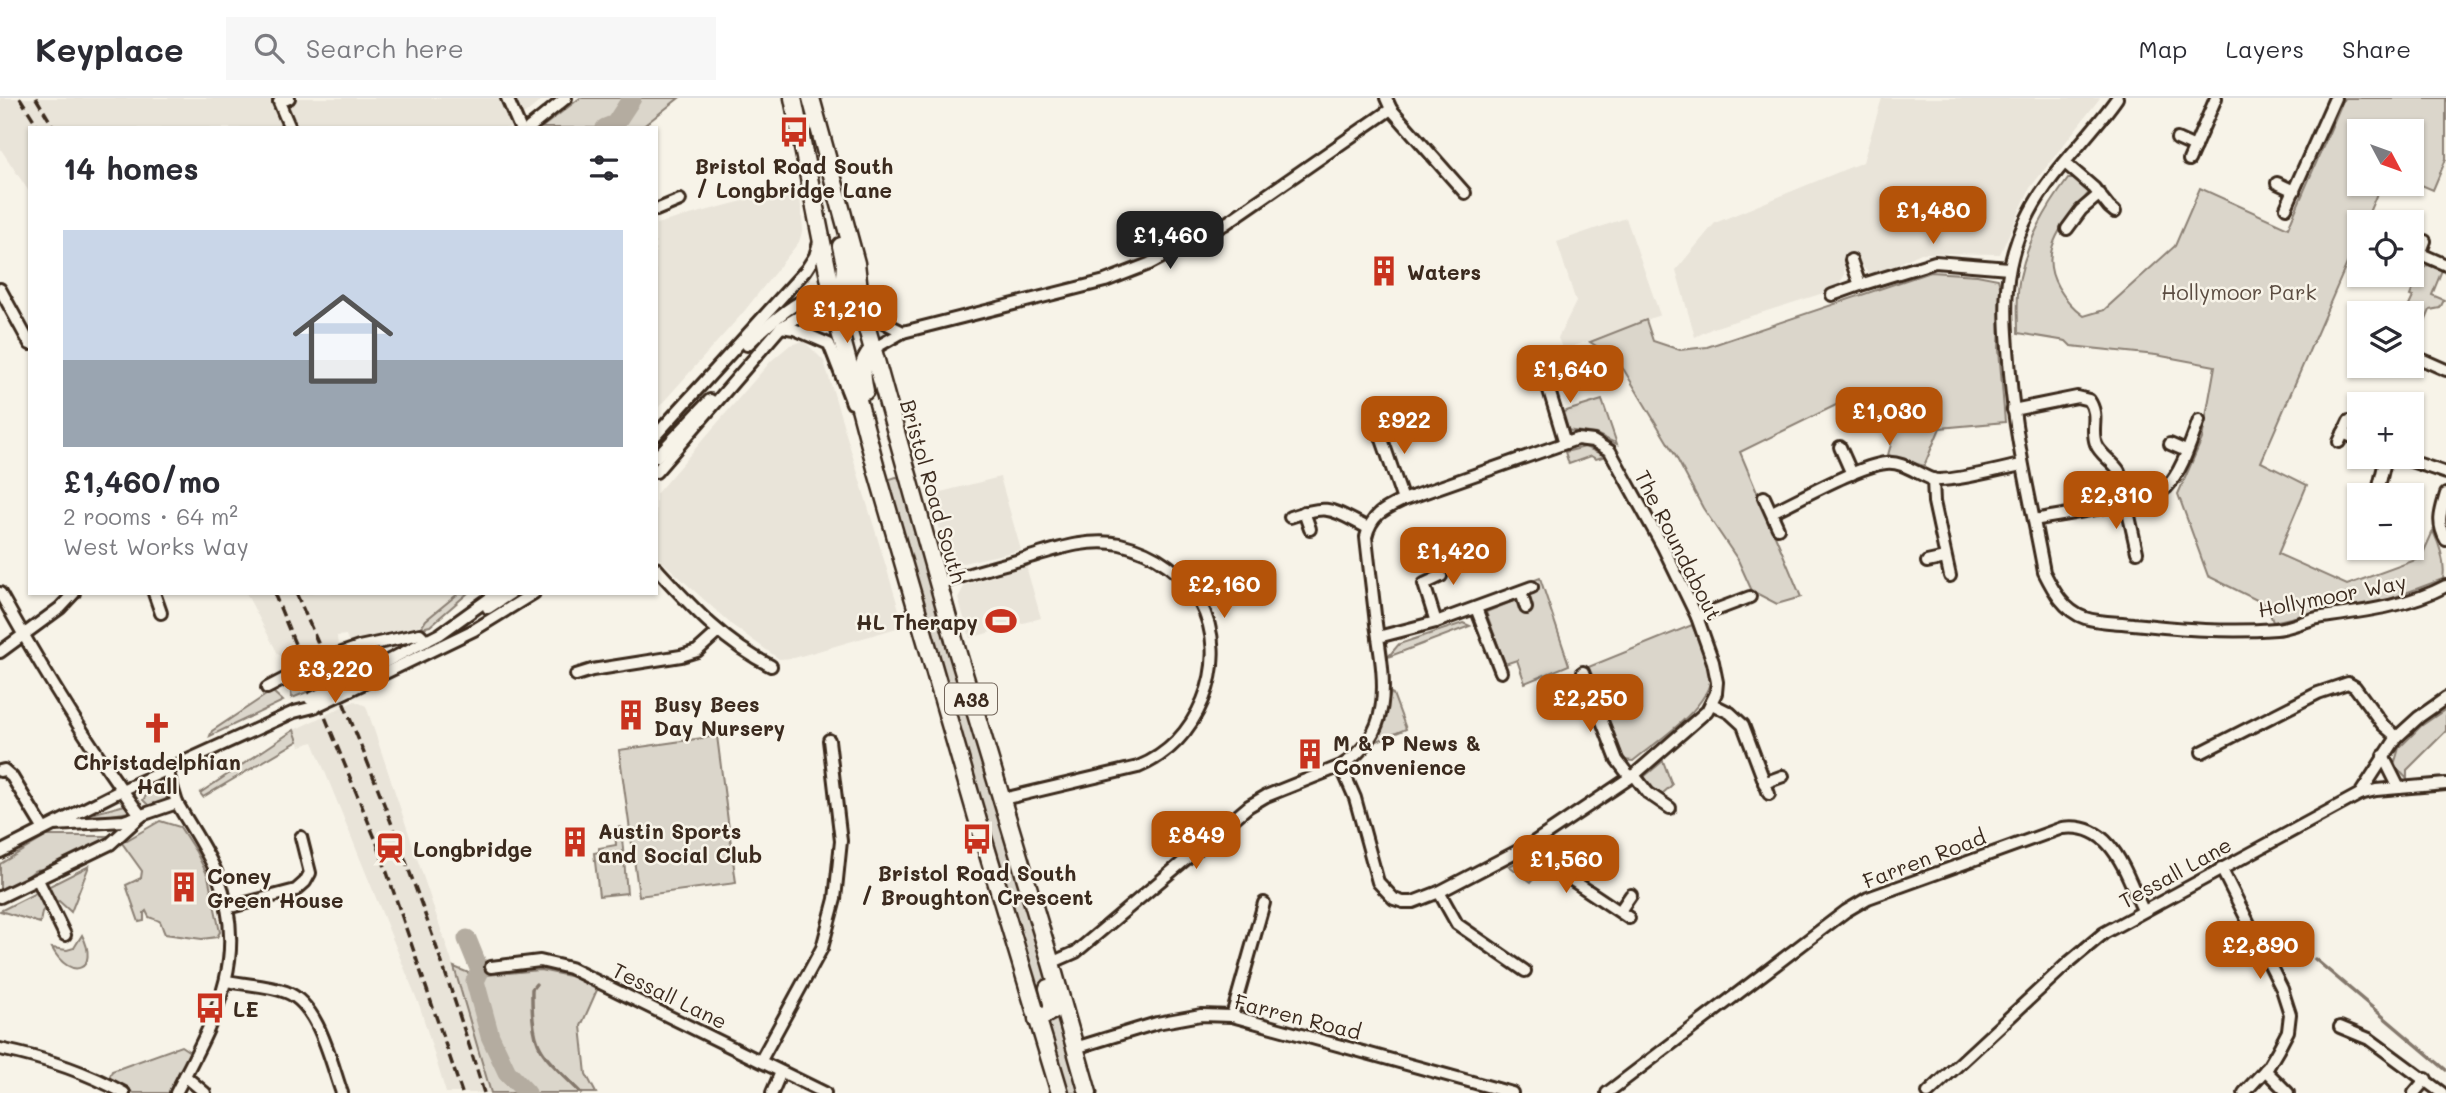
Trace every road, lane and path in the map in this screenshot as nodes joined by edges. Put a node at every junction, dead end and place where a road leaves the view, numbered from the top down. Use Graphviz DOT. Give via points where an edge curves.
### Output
graph roads {
  1 [pos="289,98"];
  2 [pos="507,98"];
  3 [pos="566,98"];
  4 [pos="793,98"];
  5 [pos="811,98"];
  6 [pos="2117,98"];
  7 [pos="2216,98"];
  8 [pos="2335,98"];
  9 [pos="1388,103"];
  10 [pos="289,126"];
  11 [pos="519,126"];
  12 [pos="531,126"];
  13 [pos="2178,139"];
  14 [pos="2195,147"];
  15 [pos="2189,160"];
  16 [pos="829,162"];
  17 [pos="2065,163"];
  18 [pos="2277,183"];
  19 [pos="2294,191"];
  20 [pos="1465,193"];
  21 [pos="2099,194"];
  22 [pos="680,200"];
  23 [pos="2286,208"];
  24 [pos="658,209"];
  25 [pos="2115,212"];
  26 [pos="2067,229"];
  27 [pos="822,233"];
  28 [pos="2425,242"];
  29 [pos="2424,245"];
  30 [pos="2424,255"];
  31 [pos="1851,260"];
  32 [pos="2446,265"];
  33 [pos="2009,268"];
  34 [pos="1860,285"];
  35 [pos="0,289"];
  36 [pos="1832,295"];
  37 [pos="836,296"];
  38 [pos="861,307"];
  39 [pos="781,327"];
  40 [pos="903,332"];
  41 [pos="28,340"];
  42 [pos="873,349"];
  43 [pos="758,355"];
  44 [pos="2424,360"];
  45 [pos="2446,370"];
  46 [pos="1545,377"];
  47 [pos="692,397"];
  48 [pos="2012,410"];
  49 [pos="2199,419"];
  50 [pos="1376,422"];
  51 [pos="864,424"];
  52 [pos="2347,425"];
  53 [pos="658,433"];
  54 [pos="2347,439"];
  55 [pos="1565,443"];
  56 [pos="2170,444"];
  57 [pos="870,446"];
  58 [pos="1840,447"];
  59 [pos="2186,451"];
  60 [pos="658,455"];
  61 [pos="2022,465"];
  62 [pos="2424,466"];
  63 [pos="658,470"];
  64 [pos="908,473"];
  65 [pos="2446,473"];
  66 [pos="1853,474"];
  67 [pos="1933,479"];
  68 [pos="880,483"];
  69 [pos="2446,494"];
  70 [pos="1764,497"];
  71 [pos="1403,500"];
  72 [pos="2126,502"];
  73 [pos="1304,512"];
  74 [pos="1772,512"];
  75 [pos="1290,517"];
  76 [pos="2034,520"];
  77 [pos="1368,528"];
  78 [pos="1777,528"];
  79 [pos="1310,529"];
  80 [pos="2446,540"];
  81 [pos="2137,552"];
  82 [pos="1435,556"];
  83 [pos="1945,558"];
  84 [pos="1927,562"];
  85 [pos="658,570"];
  86 [pos="1950,576"];
  87 [pos="658,579"];
  88 [pos="938,584"];
  89 [pos="2446,586"];
  90 [pos="0,593"];
  91 [pos="72,595"];
  92 [pos="155,595"];
  93 [pos="494,595"];
  94 [pos="508,595"];
  95 [pos="531,595"];
  96 [pos="1750,597"];
  97 [pos="683,598"];
  98 [pos="1476,608"];
  99 [pos="1526,608"];
  100 [pos="161,613"];
  101 [pos="1697,617"];
  102 [pos="1436,622"];
  103 [pos="718,632"];
  104 [pos="440,634"];
  105 [pos="24,637"];
  106 [pos="1378,637"];
  107 [pos="427,641"];
  108 [pos="0,652"];
  109 [pos="771,666"];
  110 [pos="1502,672"];
  111 [pos="1583,672"];
  112 [pos="576,675"];
  113 [pos="348,686"];
  114 [pos="267,688"];
  115 [pos="2446,698"];
  116 [pos="1712,704"];
  117 [pos="2397,737"];
  118 [pos="829,740"];
  119 [pos="2202,752"];
  120 [pos="2382,757"];
  121 [pos="1341,766"];
  122 [pos="167,770"];
  123 [pos="0,771"];
  124 [pos="1632,776"];
  125 [pos="1783,776"];
  126 [pos="1764,783"];
  127 [pos="2446,784"];
  128 [pos="2399,788"];
  129 [pos="121,790"];
  130 [pos="1769,794"];
  131 [pos="2360,794"];
  132 [pos="1003,799"];
  133 [pos="1667,801"];
  134 [pos="177,803"];
  135 [pos="141,816"];
  136 [pos="47,827"];
  137 [pos="301,837"];
  138 [pos="1533,843"];
  139 [pos="0,852"];
  140 [pos="2221,868"];
  141 [pos="38,880"];
  142 [pos="1439,892"];
  143 [pos="1631,895"];
  144 [pos="0,897"];
  145 [pos="1264,903"];
  146 [pos="227,908"];
  147 [pos="2143,910"];
  148 [pos="65,935"];
  149 [pos="1051,963"];
  150 [pos="491,967"];
  151 [pos="1525,971"];
  152 [pos="227,981"];
  153 [pos="1232,1016"];
  154 [pos="1037,1019"];
  155 [pos="2340,1027"];
  156 [pos="1075,1048"];
  157 [pos="0,1049"];
  158 [pos="761,1060"];
  159 [pos="2265,1070"];
  160 [pos="781,1072"];
  161 [pos="185,1076"];
  162 [pos="2426,1079"];
  163 [pos="124,1093"];
  164 [pos="176,1093"];
  165 [pos="205,1093"];
  166 [pos="342,1093"];
  167 [pos="772,1093"];
  168 [pos="825,1093"];
  169 [pos="1059,1093"];
  170 [pos="1088,1093"];
  171 [pos="1512,1093"];
  172 [pos="1607,1093"];
  173 [pos="1928,1093"];
  174 [pos="2244,1093"];
  175 [pos="2288,1093"];
  176 [pos="2414,1093"];
  177 [pos="2442,1093"];
  1 -- 10 [label="street" via="279,102"];
  2 -- 11 [label="street"];
  3 -- 12 [label="street"];
  4 -- 27 [label="highway, A38"];
  5 -- 16 [label="highway, Bristol Road South / A38"];
  6 -- 17 [label="street, Hollymoor Way"];
  7 -- 14 [label="street"];
  8 -- 19 [label="street"];
  9 -- 20 [label="street"];
  9 -- 40 [label="street" via="1225,224 1149,264 1105,281"];
  13 -- 14 [label="street"];
  14 -- 15 [label="street"];
  16 -- 37 [label="highway" via="828,184 845,264"];
  16 -- 38 [label="highway, Bristol Road South / A38" via="856,263"];
  17 -- 21 [label="street"];
  17 -- 33 [label="street, Hollymoor Way" via="2032,208"];
  18 -- 19 [label="street"];
  19 -- 23 [label="street"];
  21 -- 25 [label="street"];
  21 -- 26 [label="street"];
  22 -- 24 [label="street"];
  27 -- 37 [label="highway, A38"];
  27 -- 47 [label="street" via="806,270"];
  28 -- 29 [label="street"];
  30 -- 32 [label="street"];
  31 -- 34 [label="street"];
  33 -- 34 [label="street" via="1935,262"];
  33 -- 48 [label="street, Hollymoor Way" via="2004,316"];
  34 -- 36 [label="street"];
  35 -- 41 [label="street"];
  37 -- 38 [label="street"];
  37 -- 39 [label="street"];
  37 -- 47 [label="street" via="807,299 777,317"];
  37 -- 51 [label="highway, A38"];
  38 -- 40 [label="street"];
  38 -- 42 [label="highway, Bristol Road South / A38"];
  39 -- 43 [label="street"];
  39 -- 51 [label="street" via="829,344"];
  40 -- 42 [label="street"];
  42 -- 57 [label="highway" via="864,359 861,376 873,429"];
  42 -- 64 [label="highway, Bristol Road South / A38"];
  43 -- 60 [label="street" via="738,369"];
  43 -- 63 [label="street"];
  44 -- 45 [label="street"];
  46 -- 55 [label="street"];
  47 -- 53 [label="street"];
  48 -- 61 [label="street, Hollymoor Way"];
  48 -- 72 [label="street" via="2077,397 2089,400 2095,409 2098,449 2119,471"];
  49 -- 59 [label="street"];
  50 -- 71 [label="street"];
  51 -- 57 [label="highway, A38"];
  52 -- 54 [label="street" via="2341,438"];
  55 -- 71 [label="street, The Roundabout"];
  55 -- 101 [label="street, The Roundabout" via="1585,439 1610,451"];
  56 -- 59 [label="street"];
  57 -- 68 [label="highway, A38"];
  58 -- 66 [label="street"];
  59 -- 72 [label="street" via="2162,491"];
  61 -- 67 [label="street"];
  61 -- 76 [label="street, Hollymoor Way"];
  62 -- 65 [label="street"];
  64 -- 68 [label="highway" via="896,471"];
  64 -- 88 [label="highway, Bristol Road South / A38"];
  66 -- 67 [label="street" via="1887,463"];
  66 -- 74 [label="street"];
  67 -- 83 [label="street"];
  68 -- 154 [label="highway, A38"];
  69 -- 80 [label="street" via="2439,516"];
  70 -- 74 [label="street"];
  71 -- 77 [label="street, The Roundabout" via="1382,510"];
  72 -- 76 [label="street"];
  72 -- 81 [label="street"];
  73 -- 75 [label="street"];
  73 -- 77 [label="street" via="1327,508"];
  73 -- 79 [label="street"];
  74 -- 78 [label="street"];
  76 -- 89 [label="street, Hollymoor Way" via="2044,572 2054,593 2085,618 2182,630 2277,629 2387,607"];
  77 -- 106 [label="street"];
  82 -- 102 [label="street" via="1441,576 1424,584"];
  83 -- 84 [label="street"];
  83 -- 86 [label="street"];
  85 -- 97 [label="street"];
  87 -- 97 [label="street"];
  88 -- 132 [label="highway, Bristol Road South / A38"];
  88 -- 132 [label="street" via="1071,546 1101,542 1133,549 1165,564 1187,583 1204,609 1212,642 1209,686 1197,715 1179,740 1138,767"];
  90 -- 105 [label="street"];
  91 -- 105 [label="street"];
  92 -- 100 [label="street"];
  93 -- 104 [label="street"];
  94 -- 104 [label="street" via="468,622"];
  95 -- 113 [label="street" via="474,630"];
  96 -- 101 [label="street"];
  97 -- 103 [label="street"];
  98 -- 99 [label="street" via="1527,590"];
  98 -- 102 [label="street"];
  98 -- 110 [label="street"];
  101 -- 116 [label="street, The Roundabout" via="1717,682"];
  102 -- 106 [label="street"];
  103 -- 109 [label="street"];
  103 -- 112 [label="street" via="697,651 681,656"];
  104 -- 107 [label="street"];
  105 -- 108 [label="street"];
  105 -- 129 [label="street"];
  106 -- 121 [label="street" via="1385,690 1377,725 1352,760"];
  107 -- 113 [label="street"];
  107 -- 114 [label="street, bridge" via="420,634 373,643 333,656"];
  111 -- 124 [label="street" via="1617,760"];
  113 -- 122 [label="street, bridge"];
  115 -- 117 [label="street"];
  116 -- 124 [label="street"];
  116 -- 126 [label="street" via="1743,725"];
  117 -- 119 [label="street" via="2348,683 2318,693"];
  117 -- 120 [label="street"];
  118 -- 158 [label="street" via="841,841 835,900 822,948"];
  120 -- 128 [label="street"];
  120 -- 131 [label="street"];
  121 -- 142 [label="street" via="1378,883 1403,902"];
  121 -- 149 [label="street" via="1249,806 1076,952"];
  122 -- 129 [label="street"];
  122 -- 134 [label="street"];
  123 -- 136 [label="street" via="12,777"];
  124 -- 133 [label="street" via="1648,793"];
  124 -- 138 [label="street"];
  125 -- 126 [label="street"];
  126 -- 130 [label="street"];
  127 -- 128 [label="street"];
  128 -- 131 [label="street"];
  129 -- 135 [label="street"];
  129 -- 136 [label="street"];
  131 -- 140 [label="street, Tessall Lane"];
  132 -- 149 [label="highway, Bristol Road South / A38"];
  134 -- 135 [label="street"];
  134 -- 146 [label="street" via="216,873"];
  135 -- 136 [label="street"];
  135 -- 141 [label="street" via="110,844"];
  136 -- 139 [label="street"];
  137 -- 146 [label="street" via="310,873 305,882 296,890"];
  138 -- 142 [label="street"];
  138 -- 143 [label="street" via="1545,862 1625,915"];
  140 -- 147 [label="street, Tessall Lane"];
  140 -- 159 [label="street" via="2290,1014 2288,1031"];
  141 -- 144 [label="street"];
  141 -- 148 [label="street"];
  142 -- 151 [label="street" via="1457,924"];
  145 -- 153 [label="street"];
  146 -- 152 [label="street" via="231,958"];
  147 -- 172 [label="street, Farren Road" via="2104,838 2078,826 2062,828 1868,898"];
  147 -- 173 [label="street, Tessall Lane" via="2104,933 2068,963"];
  149 -- 154 [label="highway" via="1045,975 1052,1011"];
  149 -- 156 [label="highway, Bristol Road South / A38"];
  150 -- 158 [label="street, Tessall Lane" via="540,961 570,968"];
  152 -- 161 [label="street"];
  152 -- 166 [label="street" via="286,992 306,1006"];
  153 -- 156 [label="street, Farren Road" via="1168,1021"];
  153 -- 171 [label="street, Farren Road"];
  154 -- 169 [label="highway, A38"];
  155 -- 162 [label="street" via="2369,1039"];
  156 -- 170 [label="highway, Bristol Road South / A38"];
  157 -- 163 [label="street" via="37,1056"];
  158 -- 160 [label="street, Tessall Lane"];
  159 -- 174 [label="street"];
  159 -- 175 [label="street"];
  160 -- 167 [label="street"];
  160 -- 168 [label="street, Tessall Lane"];
  161 -- 164 [label="street"];
  161 -- 165 [label="street"];
  162 -- 176 [label="street"];
  162 -- 177 [label="street"];
}
